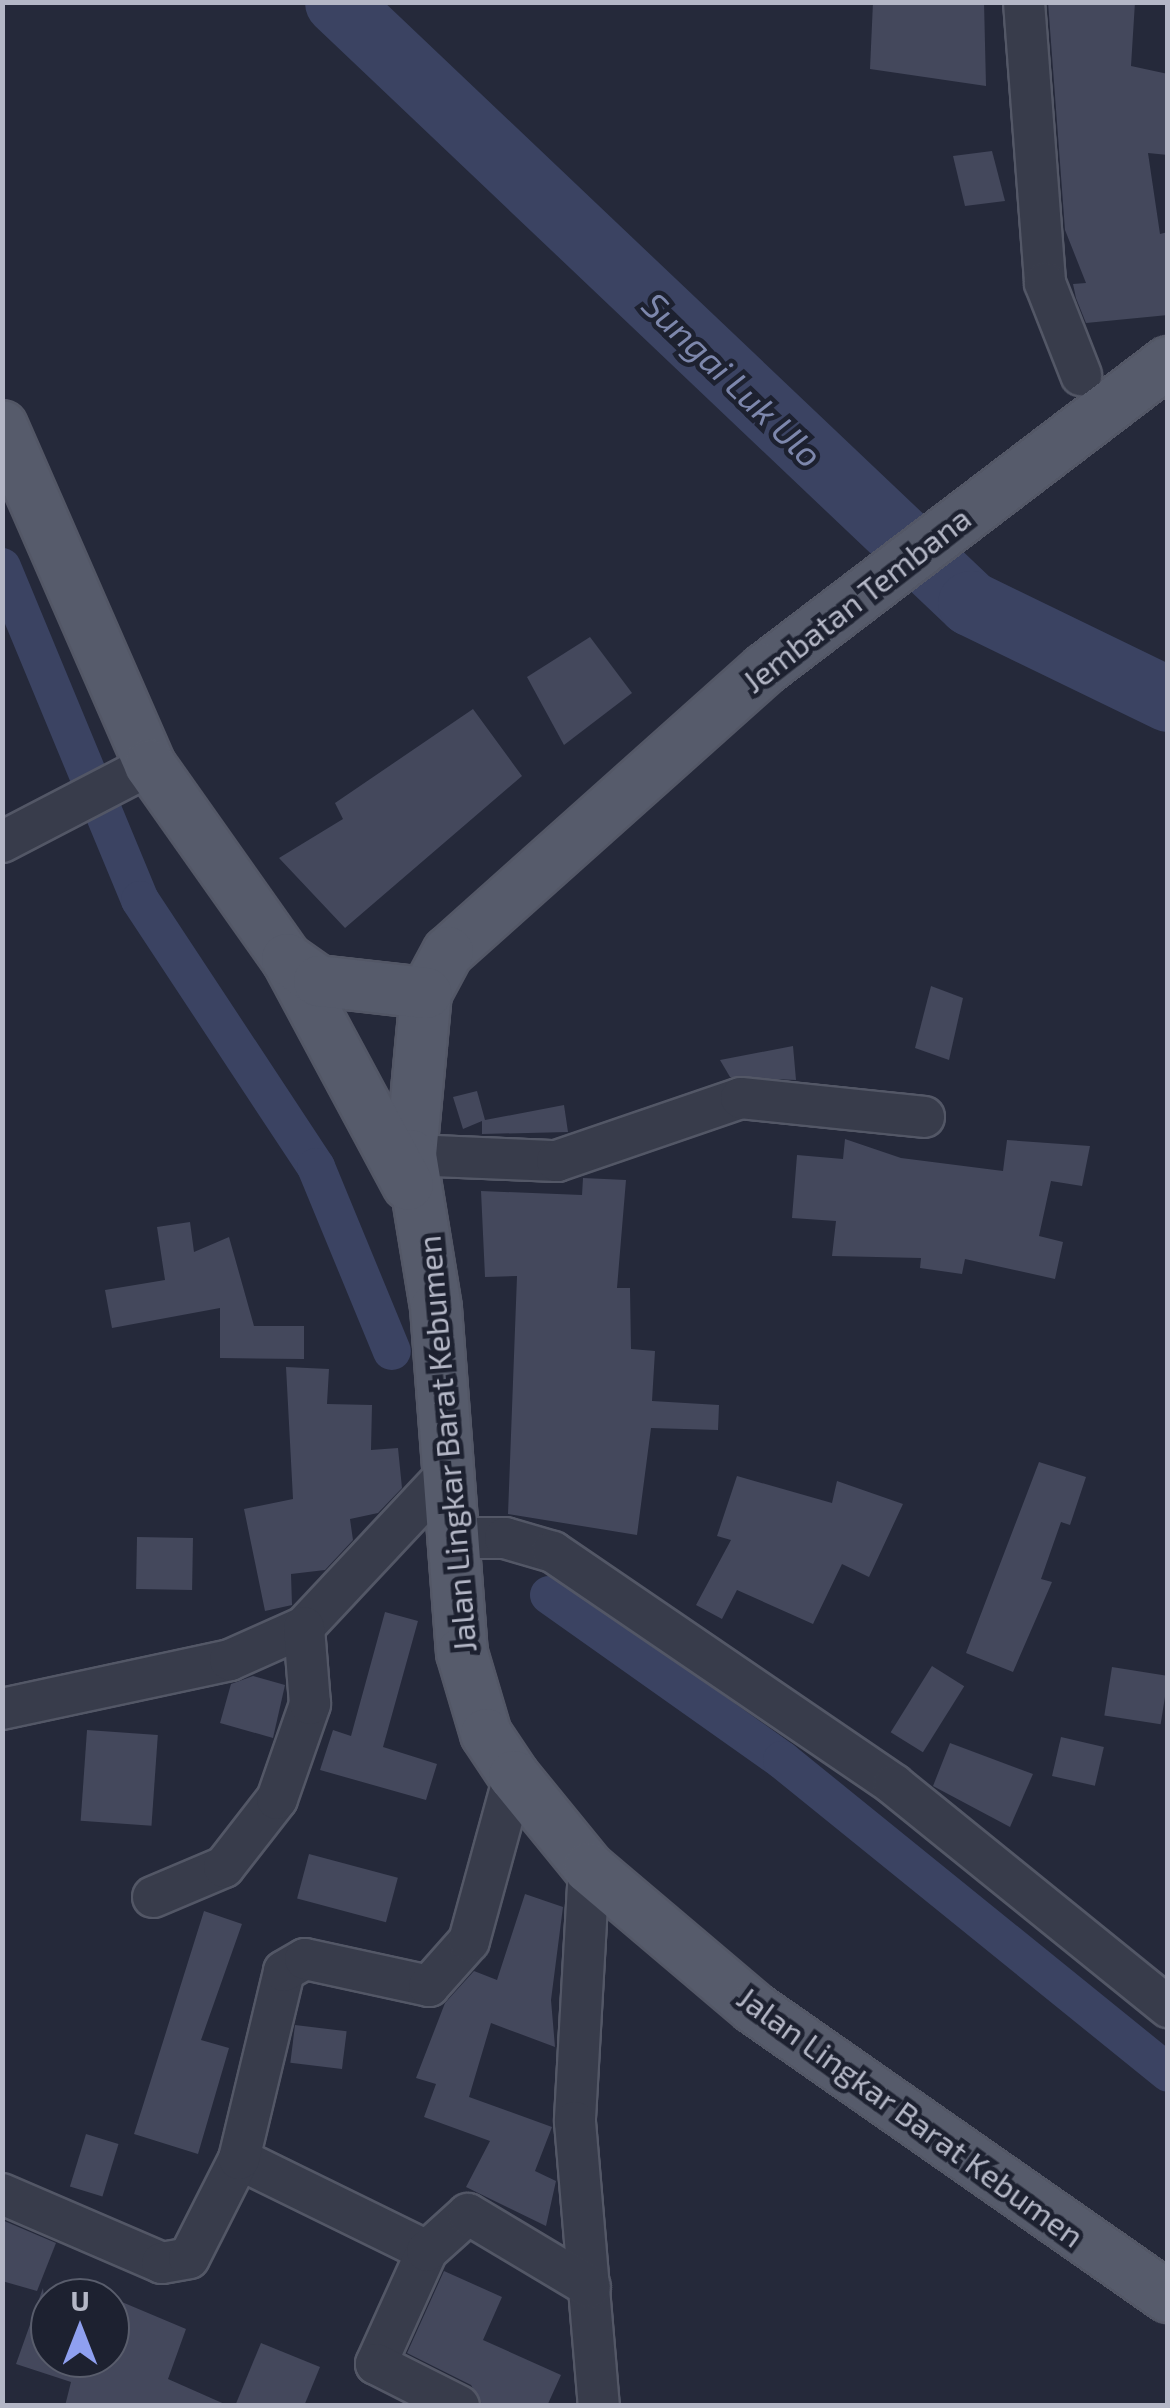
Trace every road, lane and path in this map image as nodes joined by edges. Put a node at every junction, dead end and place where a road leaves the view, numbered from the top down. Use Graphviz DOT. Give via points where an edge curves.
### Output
graph roads {
  1 [pos="1024,2"];
  2 [pos="1168,362"];
  3 [pos="1080,375"];
  4 [pos="2,426"];
  5 [pos="150,765"];
  6 [pos="641,775"];
  7 [pos="2,842"];
  8 [pos="287,959"];
  9 [pos="426,994"];
  10 [pos="924,1116"];
  11 [pos="411,1155"];
  12 [pos="424,1213"];
  13 [pos="447,1474"];
  14 [pos="450,1538"];
  15 [pos="304,1627"];
  16 [pos="2,1709"];
  17 [pos="514,1776"];
  18 [pos="589,1868"];
  19 [pos="153,1896"];
  20 [pos="1168,2007"];
  21 [pos="239,2159"];
  22 [pos="2,2194"];
  23 [pos="427,2251"];
  24 [pos="590,2288"];
  25 [pos="1168,2297"];
  26 [pos="439,2402"];
  27 [pos="599,2406"];
  1 -- 3 [label="street" via="1045,283"];
  2 -- 6 [label="main road, Jembatan Tembana" via="1074,428"];
  4 -- 5 [label="main road"];
  5 -- 7 [label="street"];
  5 -- 8 [label="main road"];
  6 -- 9 [label="main road, Jalan Lingkar Barat Kebumen" via="474,925"];
  8 -- 9 [label="main road" via="318,981"];
  8 -- 12 [label="main road"];
  9 -- 11 [label="main road, Jalan Lingkar Barat Kebumen"];
  10 -- 11 [label="street" via="741,1098 557,1162"];
  11 -- 12 [label="main road, Jalan Lingkar Barat Kebumen"];
  12 -- 13 [label="main road, Jalan Lingkar Barat Kebumen"];
  13 -- 14 [label="main road, Jalan Lingkar Barat Kebumen"];
  13 -- 15 [label="street"];
  14 -- 17 [label="main road, Jalan Lingkar Barat Kebumen" via="462,1653 486,1734"];
  14 -- 20 [label="street" via="505,1538 553,1552 894,1786"];
  15 -- 16 [label="street" via="230,1660"];
  15 -- 19 [label="street" via="310,1704 277,1798 224,1867"];
  17 -- 18 [label="main road, Jalan Lingkar Barat Kebumen"];
  17 -- 21 [label="street" via="470,1941 429,1986 290,1962"];
  18 -- 24 [label="street" via="575,2122"];
  18 -- 25 [label="main road, Jalan Lingkar Barat Kebumen" via="754,2008"];
  21 -- 22 [label="street" via="198,2247 176,2263"];
  21 -- 23 [label="street"];
  23 -- 24 [label="street" via="468,2214"];
  23 -- 26 [label="street" via="375,2356 382,2374"];
  24 -- 27 [label="street"];
}
